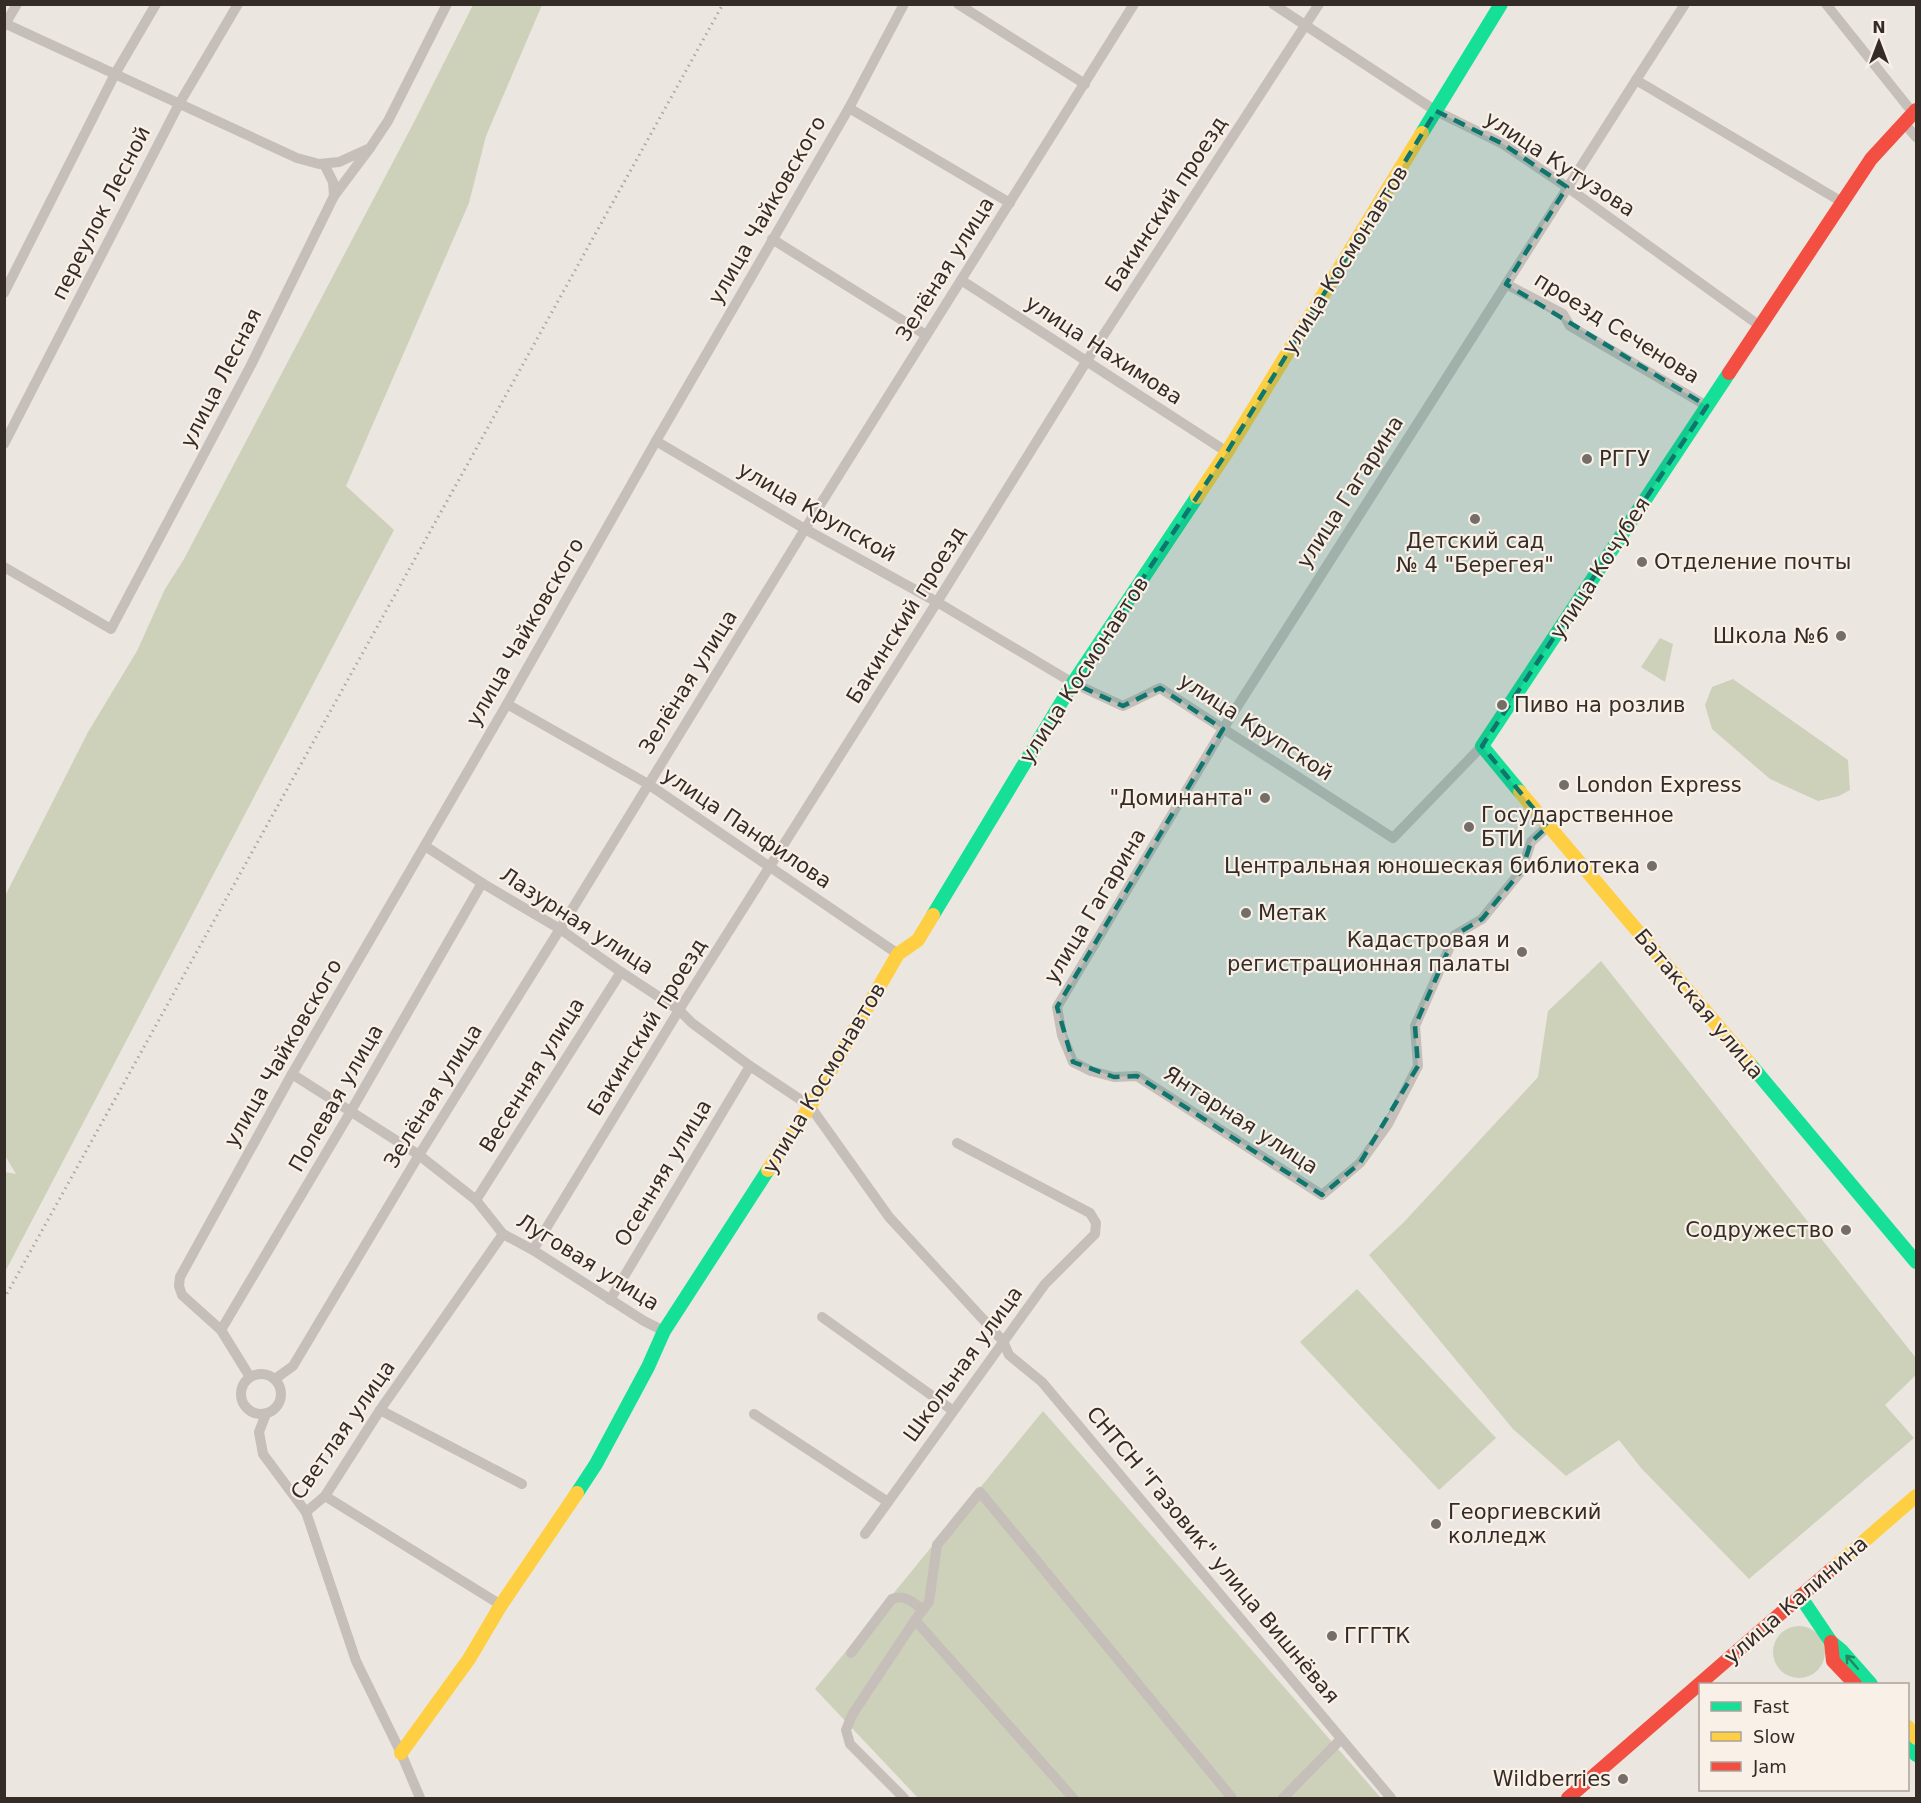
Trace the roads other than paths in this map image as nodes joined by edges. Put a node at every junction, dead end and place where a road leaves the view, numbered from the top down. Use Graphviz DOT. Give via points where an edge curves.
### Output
graph roads {
  1 [pos="17,4"];
  2 [pos="156,4"];
  3 [pos="238,4"];
  4 [pos="447,4"];
  5 [pos="903,4"];
  6 [pos="958,4"];
  7 [pos="1134,4"];
  8 [pos="1273,4"];
  9 [pos="1319,4"];
  10 [pos="1501,4"];
  11 [pos="1685,4"];
  12 [pos="1826,4"];
  13 [pos="5,24"];
  14 [pos="1305,25"];
  15 [pos="115,74"];
  16 [pos="1636,80"];
  17 [pos="1085,84"];
  18 [pos="179,104"];
  19 [pos="849,108"];
  20 [pos="1436,111"];
  21 [pos="1911,115"];
  22 [pos="1917,137"];
  23 [pos="370,148"];
  24 [pos="324,164"];
  25 [pos="1567,187"];
  26 [pos="334,196"];
  27 [pos="1842,202"];
  28 [pos="1010,203"];
  29 [pos="772,239"];
  30 [pos="961,280"];
  31 [pos="1506,284"];
  32 [pos="4,293"];
  33 [pos="1760,326"];
  34 [pos="926,335"];
  35 [pos="1086,362"];
  36 [pos="1707,406"];
  37 [pos="656,441"];
  38 [pos="4,444"];
  39 [pos="1227,452"];
  40 [pos="805,529"];
  41 [pos="4,567"];
  42 [pos="937,602"];
  43 [pos="1073,683"];
  44 [pos="507,704"];
  45 [pos="1223,729"];
  46 [pos="1482,746"];
  47 [pos="648,784"];
  48 [pos="1548,826"];
  49 [pos="1393,838"];
  50 [pos="424,846"];
  51 [pos="770,868"];
  52 [pos="482,883"];
  53 [pos="560,929"];
  54 [pos="898,954"];
  55 [pos="621,972"];
  56 [pos="1057,1007"];
  57 [pos="679,1010"];
  58 [pos="750,1066"];
  59 [pos="292,1074"];
  60 [pos="810,1106"];
  61 [pos="351,1112"];
  62 [pos="957,1143"];
  63 [pos="419,1155"];
  64 [pos="476,1200"];
  65 [pos="503,1234"];
  66 [pos="533,1250"];
  67 [pos="1917,1262"];
  68 [pos="610,1300"];
  69 [pos="822,1317"];
  70 [pos="221,1330"];
  71 [pos="664,1331"];
  72 [pos="1003,1341"];
  73 [pos="250,1377"];
  74 [pos="275,1379"];
  75 [pos="380,1410"];
  76 [pos="952,1410"];
  77 [pos="266,1414"];
  78 [pos="754,1414"];
  79 [pos="522,1484"];
  80 [pos="325,1496"];
  81 [pos="1917,1496"];
  82 [pos="888,1502"];
  83 [pos="306,1512"];
  84 [pos="865,1534"];
  85 [pos="1800,1596"];
  86 [pos="501,1605"];
  87 [pos="923,1610"];
  88 [pos="915,1620"];
  89 [pos="1831,1641"];
  90 [pos="851,1653"];
  91 [pos="1700,1683"];
  92 [pos="1854,1683"];
  93 [pos="1870,1683"];
  94 [pos="1699,1684"];
  95 [pos="1341,1739"];
  96 [pos="402,1753"];
  97 [pos="420,1798"];
  98 [pos="904,1798"];
  99 [pos="1073,1798"];
  100 [pos="1232,1798"];
  101 [pos="1283,1798"];
  102 [pos="1391,1798"];
  103 [pos="1568,1798"];
  1 -- 13 [label="street"];
  2 -- 15 [label="street"];
  3 -- 18 [label="street, переулок Лесной"];
  4 -- 23 [label="street, улица Лесная" via="388,121"];
  5 -- 19 [label="street, улица Чайковского"];
  6 -- 17 [label="street"];
  7 -- 17 [label="street, Зелёная улица"];
  8 -- 14 [label="street, улица Кутузова"];
  9 -- 14 [label="street, Бакинский проезд"];
  10 -- 20 [label="street, улица Космонавтов"];
  11 -- 16 [label="street, улица Гагарина"];
  12 -- 21 [label="street"];
  13 -- 15 [label="street"];
  14 -- 20 [label="street, улица Кутузова"];
  14 -- 35 [label="street, Бакинский проезд"];
  15 -- 18 [label="street"];
  15 -- 32 [label="street"];
  16 -- 25 [label="street, улица Гагарина"];
  16 -- 27 [label="street"];
  17 -- 28 [label="street, Зелёная улица"];
  18 -- 24 [label="street" via="297,158"];
  18 -- 38 [label="street, переулок Лесной"];
  19 -- 28 [label="street"];
  19 -- 29 [label="street, улица Чайковского"];
  20 -- 25 [label="street, улица Кутузова" via="1503,144"];
  20 -- 39 [label="street, улица Космонавтов"];
  21 -- 22 [label="street"];
  21 -- 27 [label="street, улица Кочубея" via="1871,159"];
  23 -- 24 [label="street" via="339,162"];
  23 -- 26 [label="street, улица Лесная"];
  24 -- 26 [label="street" via="333,182"];
  25 -- 31 [label="street, улица Гагарина"];
  25 -- 33 [label="street, улица Кутузова"];
  26 -- 41 [label="street, улица Лесная" via="251,365 111,628"];
  27 -- 33 [label="street, улица Кочубея"];
  28 -- 30 [label="street, Зелёная улица"];
  29 -- 34 [label="street"];
  29 -- 37 [label="street, улица Чайковского"];
  30 -- 34 [label="street, Зелёная улица"];
  30 -- 35 [label="street, улица Нахимова"];
  31 -- 36 [label="street, проезд Сеченова" via="1563,314 1570,326"];
  31 -- 45 [label="street, улица Гагарина"];
  33 -- 36 [label="street, улица Кочубея"];
  34 -- 40 [label="street, Зелёная улица"];
  35 -- 39 [label="street, улица Нахимова"];
  35 -- 42 [label="street, Бакинский проезд"];
  36 -- 46 [label="street, улица Кочубея"];
  37 -- 40 [label="street, улица Крупской"];
  37 -- 44 [label="street, улица Чайковского"];
  39 -- 43 [label="street, улица Космонавтов"];
  40 -- 42 [label="street, улица Крупской"];
  40 -- 47 [label="street, Зелёная улица"];
  42 -- 43 [label="street, улица Крупской"];
  42 -- 51 [label="street, Бакинский проезд"];
  43 -- 45 [label="street, улица Крупской" via="1123,705 1160,688"];
  43 -- 54 [label="street, улица Космонавтов" via="918,940"];
  44 -- 47 [label="street, улица Панфилова"];
  44 -- 50 [label="street, улица Чайковского"];
  45 -- 49 [label="street, улица Крупской"];
  45 -- 56 [label="street, улица Гагарина"];
  46 -- 48 [label="street, Батакская улица"];
  46 -- 49 [label="street, улица Кочубея"];
  47 -- 51 [label="street, улица Панфилова"];
  47 -- 53 [label="street, Зелёная улица"];
  48 -- 56 [label="street, Янтарная улица" via="1531,842 1522,870 1482,919 1455,935 1415,1026 1418,1066 1388,1124 1360,1163 1322,1195 1137,1076 1114,1077 1073,1062 1062,1035"];
  48 -- 67 [label="street, Батакская улица"];
  50 -- 52 [label="street, Лазурная улица"];
  50 -- 59 [label="street, улица Чайковского"];
  51 -- 54 [label="street, улица Панфилова"];
  51 -- 57 [label="street, Бакинский проезд"];
  52 -- 53 [label="street, Лазурная улица"];
  52 -- 61 [label="street, Полевая улица"];
  53 -- 55 [label="street, Лазурная улица"];
  53 -- 63 [label="street, Зелёная улица"];
  54 -- 60 [label="street, улица Космонавтов"];
  55 -- 57 [label="street, Лазурная улица"];
  55 -- 64 [label="street, Весенняя улица"];
  57 -- 58 [label="street, Лазурная улица"];
  57 -- 66 [label="street, Бакинский проезд"];
  58 -- 60 [label="street, Лазурная улица"];
  58 -- 68 [label="street, Осенняя улица"];
  59 -- 61 [label="street, Луговая улица"];
  59 -- 70 [label="street, улица Чайковского" via="180,1277 182,1294"];
  60 -- 71 [label="street, улица Космонавтов"];
  60 -- 72 [label="street, Лазурная улица" via="889,1217"];
  61 -- 63 [label="street, Луговая улица"];
  61 -- 70 [label="street, Полевая улица"];
  62 -- 72 [label="street, Школьная улица" via="1090,1213 1096,1223 1095,1234 1045,1284"];
  63 -- 64 [label="street, Луговая улица"];
  63 -- 74 [label="street, Зелёная улица" via="293,1366"];
  64 -- 65 [label="street, Луговая улица"];
  65 -- 66 [label="street, Луговая улица"];
  65 -- 75 [label="street, Светлая улица"];
  66 -- 68 [label="street, Луговая улица"];
  68 -- 71 [label="street, Луговая улица"];
  69 -- 76 [label="street"];
  70 -- 73 [label="street"];
  71 -- 86 [label="street, улица Космонавтов" via="596,1464"];
  72 -- 76 [label="street, Школьная улица"];
  72 -- 95 [label="street, СНТСН \"Газовик\" улица Вишнёвая" via="1009,1355 1042,1382"];
  73 -- 74 [label="street" via="258,1374"];
  73 -- 77 [label="street" via="243,1384 242,1402 256,1414"];
  74 -- 77 [label="street" via="281,1399"];
  75 -- 79 [label="street"];
  75 -- 80 [label="street, Светлая улица"];
  76 -- 82 [label="street, Школьная улица"];
  77 -- 83 [label="street" via="259,1432 263,1454"];
  78 -- 82 [label="street"];
  80 -- 83 [label="street, Светлая улица"];
  80 -- 86 [label="street"];
  81 -- 85 [label="street, улица Калинина"];
  82 -- 84 [label="street, Школьная улица"];
  83 -- 96 [label="street, Светлая улица" via="356,1661"];
  85 -- 89 [label="street"];
  85 -- 91 [label="street, улица Калинина"];
  86 -- 96 [label="street, улица Космонавтов" via="463,1669"];
  87 -- 88 [label="street"];
  87 -- 90 [label="street" via="906,1598 892,1599"];
  87 -- 100 [label="street" via="929,1602 937,1545 980,1492"];
  88 -- 98 [label="street" via="846,1730 850,1744"];
  88 -- 99 [label="street"];
  89 -- 92 [label="street" via="1833,1661"];
  93 -- 89 [label="street, one-way"];
  94 -- 103 [label="street, улица Калинина"];
  95 -- 101 [label="street"];
  95 -- 102 [label="street, СНТСН \"Газовик\" улица Вишнёвая"];
  96 -- 97 [label="street, Светлая улица"];
}
